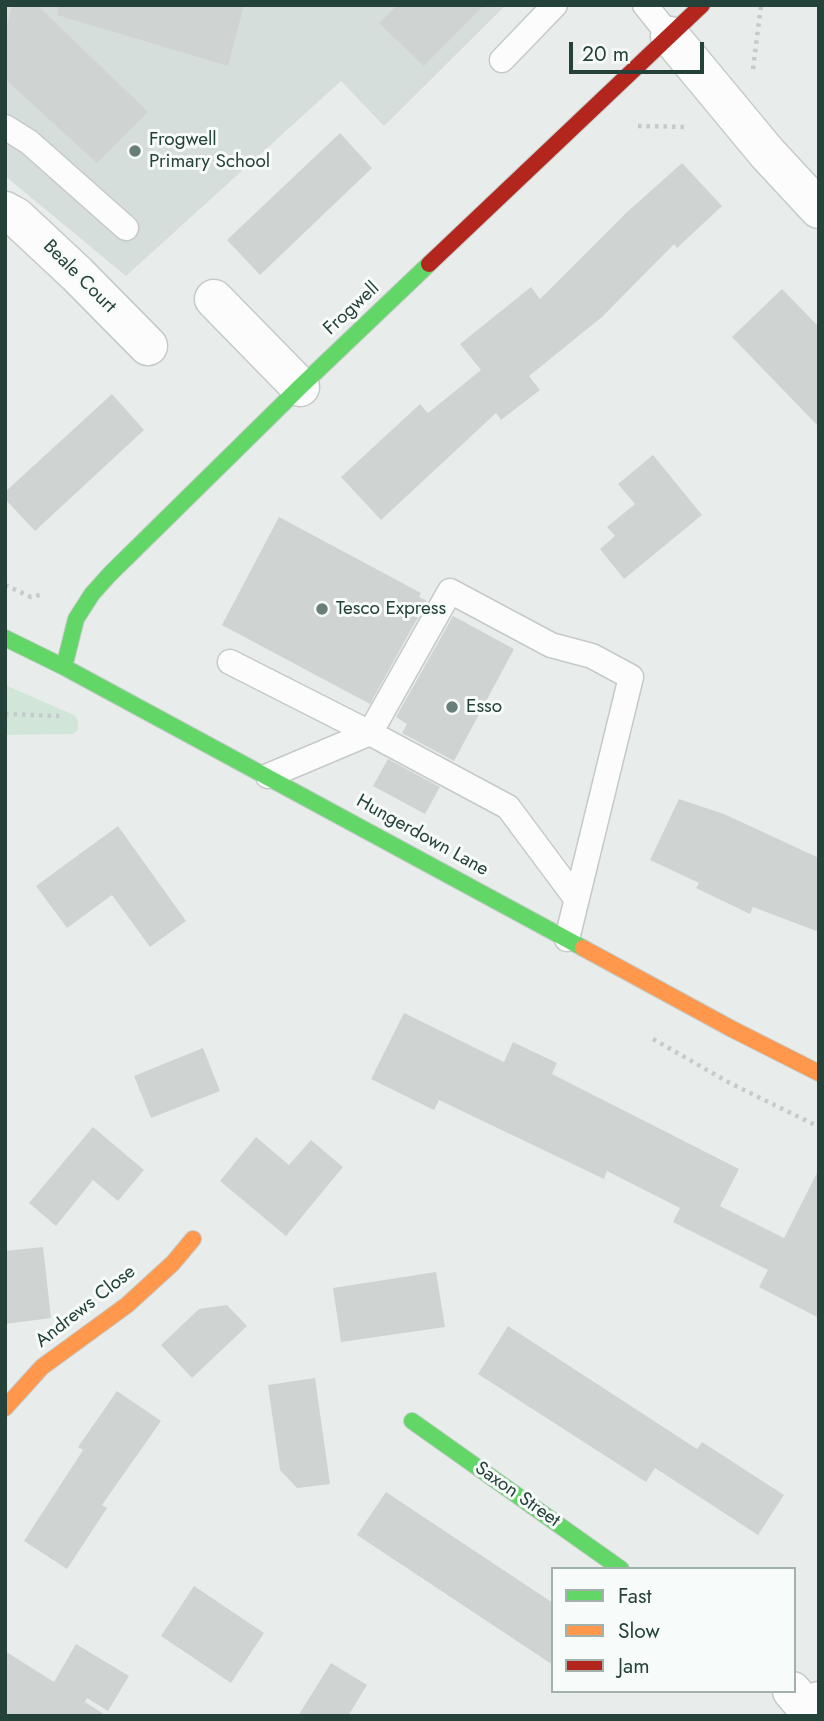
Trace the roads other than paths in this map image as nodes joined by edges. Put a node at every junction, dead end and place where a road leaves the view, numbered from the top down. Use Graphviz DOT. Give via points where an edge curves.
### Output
graph roads {
  1 [pos="555,5"];
  2 [pos="645,5"];
  3 [pos="702,5"];
  4 [pos="670,36"];
  5 [pos="502,60"];
  6 [pos="5,127"];
  7 [pos="819,209"];
  8 [pos="5,211"];
  9 [pos="126,228"];
  10 [pos="215,299"];
  11 [pos="148,346"];
  12 [pos="300,387"];
  13 [pos="5,638"];
  14 [pos="230,662"];
  15 [pos="64,667"];
  16 [pos="370,733"];
  17 [pos="268,776"];
  18 [pos="575,897"];
  19 [pos="567,939"];
  20 [pos="819,1073"];
  21 [pos="193,1239"];
  22 [pos="5,1408"];
  23 [pos="412,1422"];
  24 [pos="618,1567"];
  1 -- 5 [label="lane"];
  2 -- 4 [label="lane"];
  3 -- 4 [label="street, Frogwell"];
  4 -- 7 [label="street"];
  4 -- 12 [label="street, Frogwell"];
  6 -- 9 [label="lane" via="29,142"];
  8 -- 11 [label="street, Beale Court" via="77,274"];
  10 -- 12 [label="street"];
  12 -- 15 [label="street, Frogwell" via="92,594 76,618"];
  13 -- 15 [label="street, Hungerdown Lane"];
  14 -- 16 [label="lane"];
  15 -- 17 [label="street, Hungerdown Lane"];
  16 -- 17 [label="lane"];
  16 -- 18 [label="lane" via="508,807"];
  16 -- 18 [label="lane" via="450,591 551,645 592,656 631,677"];
  17 -- 19 [label="street, Hungerdown Lane"];
  18 -- 19 [label="lane"];
  19 -- 20 [label="street, Hungerdown Lane"];
  21 -- 22 [label="street, Andrews Close" via="127,1305 42,1367"];
  23 -- 24 [label="street, Saxon Street"];
}
